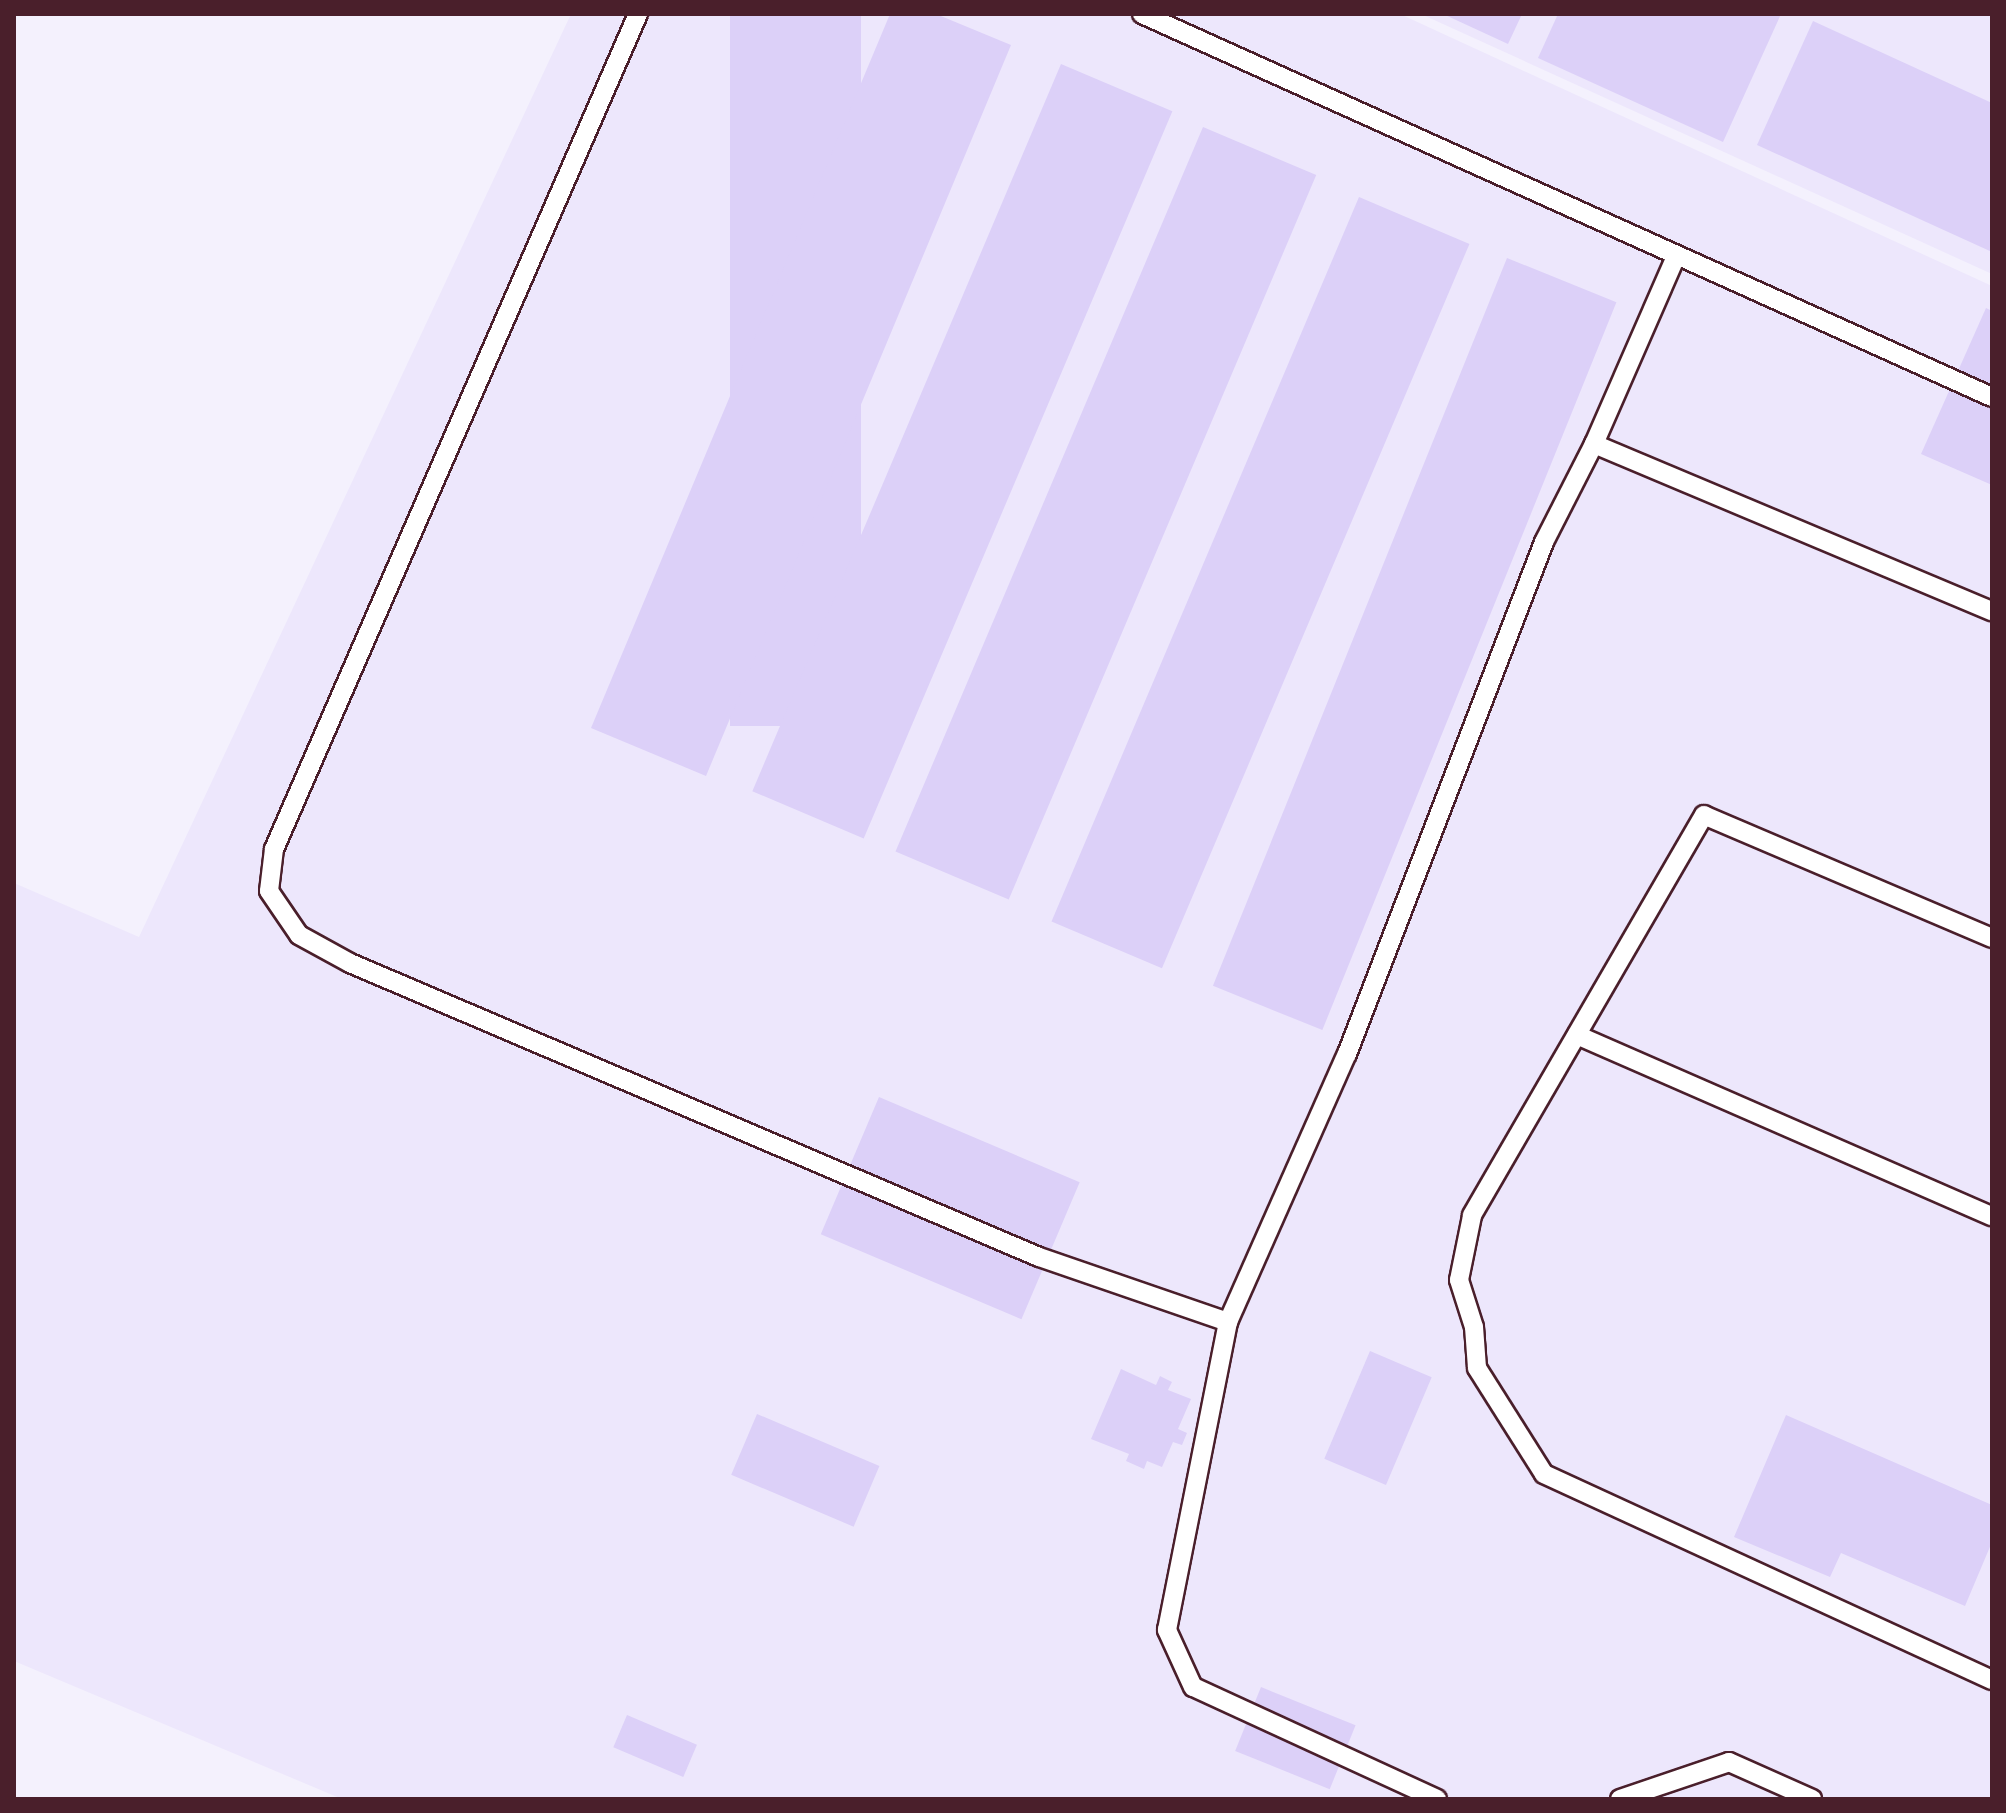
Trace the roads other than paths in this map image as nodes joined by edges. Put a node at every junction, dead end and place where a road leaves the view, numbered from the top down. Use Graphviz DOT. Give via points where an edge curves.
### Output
graph roads {
  1 [pos="638,14"];
  2 [pos="1142,14"];
  3 [pos="1676,256"];
  4 [pos="1992,397"];
  5 [pos="1594,444"];
  6 [pos="1992,611"];
  7 [pos="1992,938"];
  8 [pos="1577,1035"];
  9 [pos="1992,1216"];
  10 [pos="1228,1322"];
  11 [pos="1992,1680"];
  12 [pos="1437,1799"];
  13 [pos="1620,1799"];
  14 [pos="1812,1799"];
  1 -- 10 [label="lane" via="274,849 269,891 299,935 350,963 1039,1257"];
  2 -- 3 [label="lane"];
  3 -- 4 [label="lane"];
  3 -- 5 [label="lane"];
  5 -- 6 [label="lane"];
  5 -- 10 [label="lane" via="1544,542 1347,1054"];
  7 -- 8 [label="lane" via="1704,815"];
  8 -- 9 [label="lane"];
  8 -- 11 [label="lane" via="1472,1216 1459,1280 1474,1327 1477,1368 1544,1474"];
  10 -- 12 [label="lane" via="1167,1630 1193,1687"];
  13 -- 14 [label="lane" via="1729,1762"];
}
